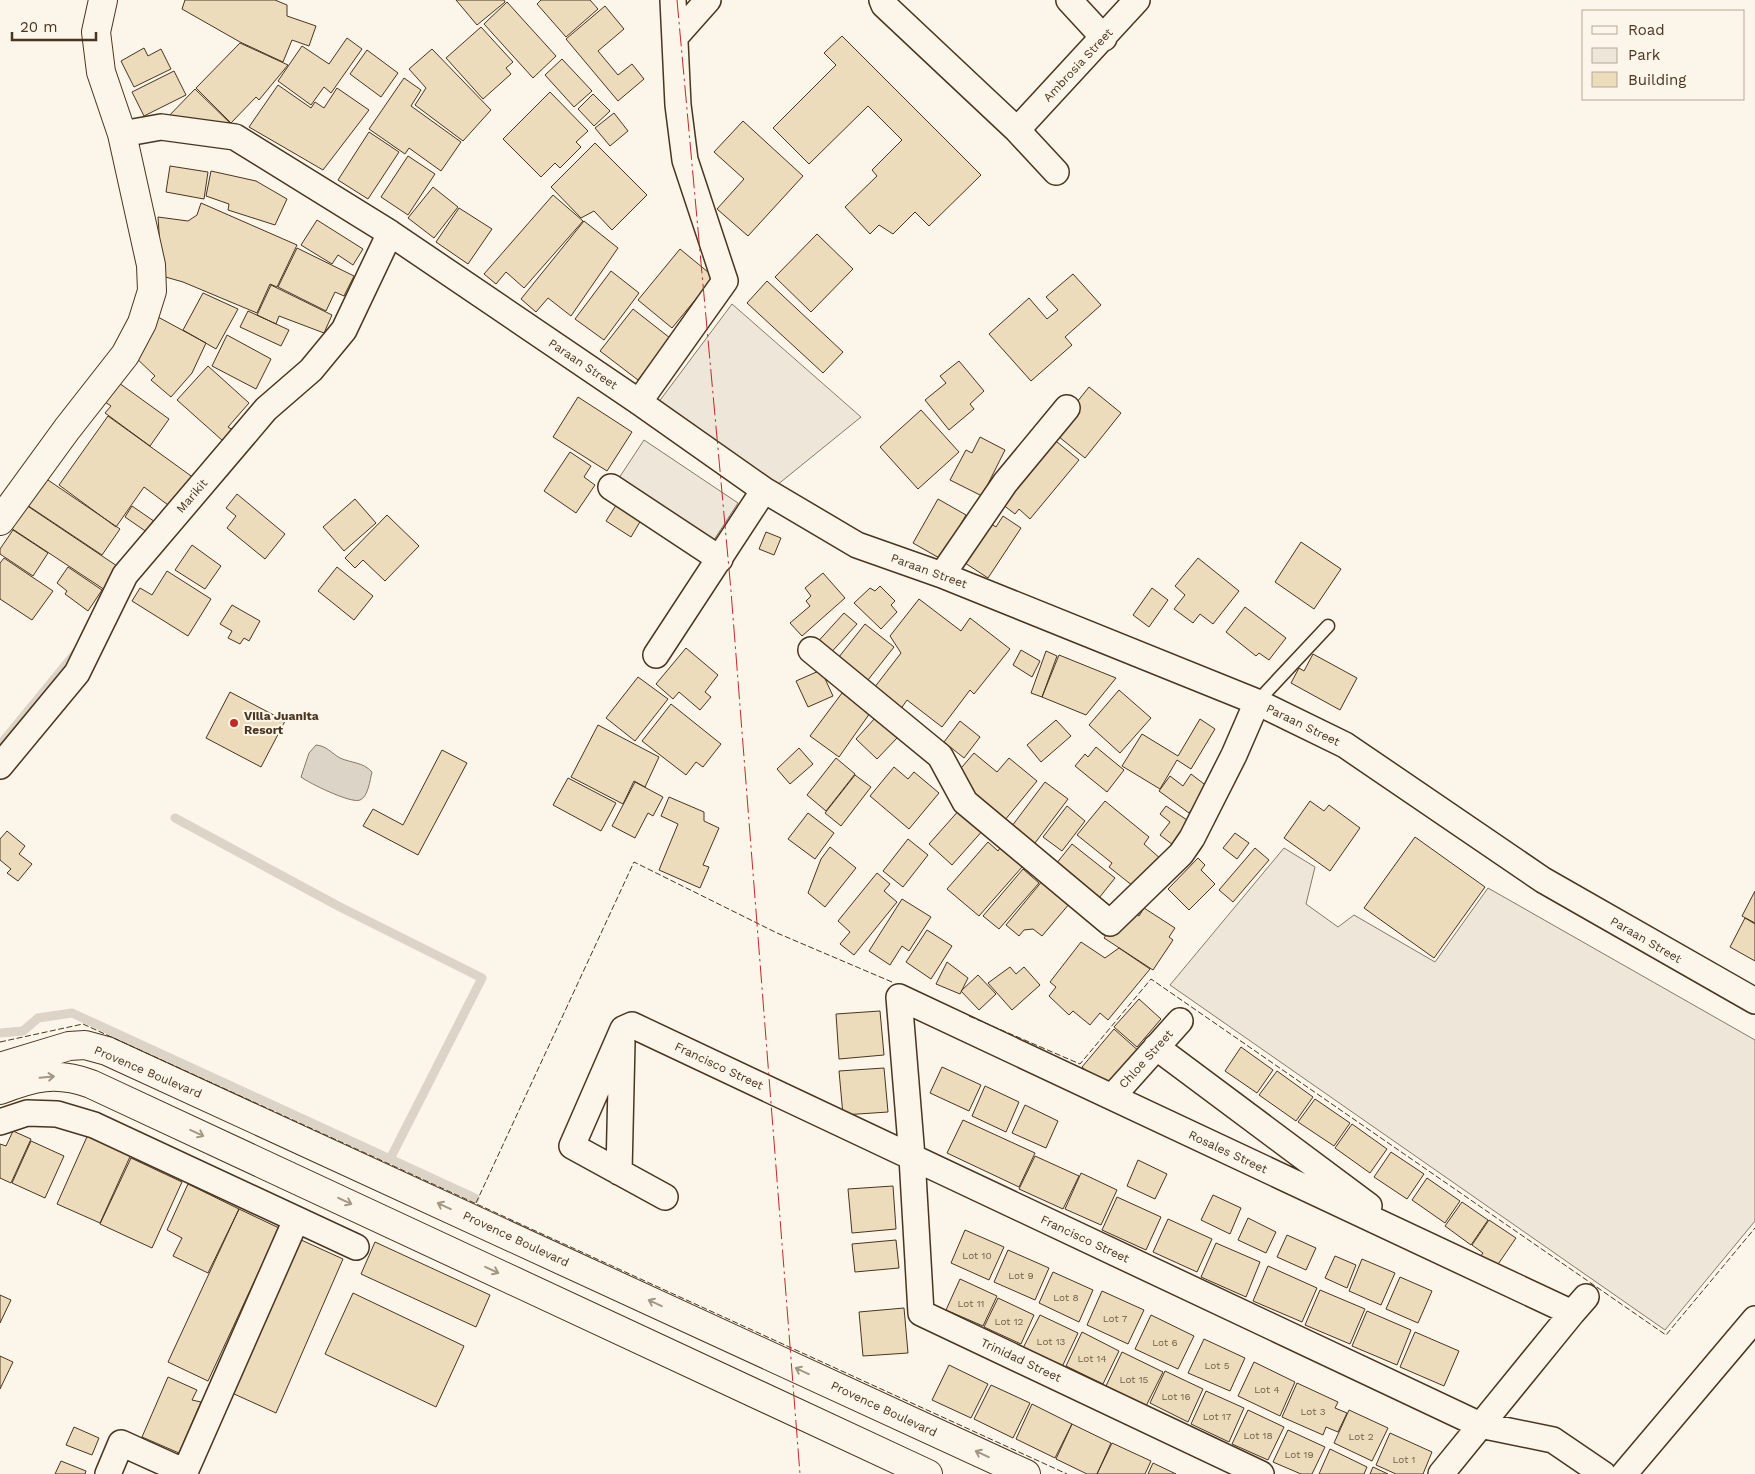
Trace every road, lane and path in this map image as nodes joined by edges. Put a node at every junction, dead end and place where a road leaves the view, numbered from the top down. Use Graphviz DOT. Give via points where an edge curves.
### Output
graph roads {
  1 [pos="103,0"];
  2 [pos="673,0"];
  3 [pos="708,0"];
  4 [pos="1069,0"];
  5 [pos="1137,0"];
  6 [pos="883,3"];
  7 [pos="676,36"];
  8 [pos="1104,38"];
  9 [pos="1017,130"];
  10 [pos="122,134"];
  11 [pos="1056,172"];
  12 [pos="390,233"];
  13 [pos="639,402"];
  14 [pos="1068,408"];
  15 [pos="611,487"];
  16 [pos="764,490"];
  17 [pos="0,521"];
  18 [pos="720,559"];
  19 [pos="942,575"];
  20 [pos="1328,626"];
  21 [pos="811,650"];
  22 [pos="656,654"];
  23 [pos="1257,702"];
  24 [pos="0,766"];
  25 [pos="1755,1001"];
  26 [pos="1180,1021"];
  27 [pos="623,1029"];
  28 [pos="1156,1047"];
  29 [pos="0,1067"];
  30 [pos="0,1090"];
  31 [pos="1112,1097"];
  32 [pos="0,1122"];
  33 [pos="912,1157"];
  34 [pos="619,1172"];
  35 [pos="665,1197"];
  36 [pos="296,1220"];
  37 [pos="1413,1239"];
  38 [pos="356,1247"];
  39 [pos="1755,1319"];
  40 [pos="1480,1425"];
  41 [pos="108,1474"];
  42 [pos="928,1474"];
  43 [pos="1026,1474"];
  44 [pos="1261,1474"];
  45 [pos="1440,1474"];
  46 [pos="1603,1474"];
  47 [pos="1624,1474"];
  1 -- 10 [label="street" via="96,32 101,72"];
  2 -- 7 [label="street"];
  3 -- 7 [label="street"];
  4 -- 8 [label="street"];
  5 -- 8 [label="street, Ambrosia Street"];
  6 -- 9 [label="street"];
  7 -- 13 [label="street" via="678,105 685,160 724,281"];
  8 -- 9 [label="street, Ambrosia Street"];
  9 -- 11 [label="street"];
  10 -- 12 [label="street, Paraan Street" via="161,126 235,137"];
  10 -- 17 [label="street" via="151,265 152,291 142,323 125,355"];
  12 -- 13 [label="street, Paraan Street"];
  12 -- 24 [label="street, Marikit" via="344,330 311,370 266,409 125,575 76,673"];
  13 -- 16 [label="street, Paraan Street"];
  14 -- 19 [label="street" via="1005,483"];
  15 -- 18 [label="street"];
  16 -- 18 [label="street"];
  16 -- 19 [label="street, Paraan Street" via="857,545"];
  18 -- 22 [label="street"];
  19 -- 23 [label="street, Paraan Street"];
  20 -- 23 [label="lane"];
  21 -- 23 [label="street" via="940,756 965,802 1110,923 1181,854 1192,838"];
  23 -- 25 [label="street, Paraan Street" via="1345,745 1543,880"];
  26 -- 28 [label="street, Chloe Street"];
  27 -- 33 [label="street, Francisco Street" via="632,1025"];
  27 -- 34 [label="street"];
  27 -- 34 [label="street" via="572,1146"];
  28 -- 31 [label="street, Chloe Street"];
  28 -- 37 [label="street"];
  43 -- 29 [label="street, Provence Boulevard, one-way" via="107,1051 85,1045 69,1046"];
  30 -- 42 [label="street, one-way" via="29,1079 52,1076 91,1084"];
  31 -- 33 [label="street, Rosales Street" via="901,987"];
  31 -- 37 [label="street, Rosales Street"];
  32 -- 36 [label="street" via="27,1113 57,1114 94,1125"];
  33 -- 40 [label="street, Francisco Street"];
  33 -- 44 [label="street, Trinidad Street" via="921,1312"];
  34 -- 35 [label="street"];
  36 -- 38 [label="street"];
  36 -- 41 [label="street" via="185,1472 121,1443"];
  37 -- 40 [label="street, Rosales Street" via="1579,1305"];
  39 -- 47 [label="street"];
  40 -- 45 [label="street"];
  40 -- 46 [label="street, Francisco Street" via="1553,1440"];
}
